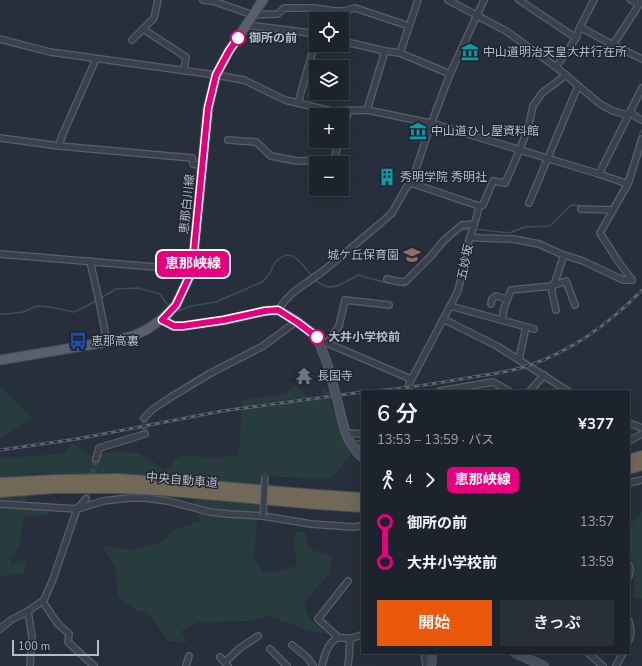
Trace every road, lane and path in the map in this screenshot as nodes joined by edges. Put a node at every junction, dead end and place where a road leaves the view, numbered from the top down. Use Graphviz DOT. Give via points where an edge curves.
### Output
graph roads {
  1 [pos="158,0"];
  2 [pos="203,0"];
  3 [pos="263,0"];
  4 [pos="418,0"];
  5 [pos="448,0"];
  6 [pos="484,0"];
  7 [pos="519,0"];
  8 [pos="594,0"];
  9 [pos="632,0"];
  10 [pos="640,2"];
  11 [pos="635,10"];
  12 [pos="642,14"];
  13 [pos="253,15"];
  14 [pos="477,16"];
  15 [pos="247,25"];
  16 [pos="408,26"];
  17 [pos="580,27"];
  18 [pos="143,29"];
  19 [pos="309,33"];
  20 [pos="576,38"];
  21 [pos="0,39"];
  22 [pos="132,40"];
  23 [pos="349,43"];
  24 [pos="613,45"];
  25 [pos="385,51"];
  26 [pos="312,52"];
  27 [pos="400,53"];
  28 [pos="96,59"];
  29 [pos="642,59"];
  30 [pos="556,67"];
  31 [pos="184,71"];
  32 [pos="450,74"];
  33 [pos="216,75"];
  34 [pos="566,76"];
  35 [pos="578,86"];
  36 [pos="642,88"];
  37 [pos="298,103"];
  38 [pos="319,108"];
  39 [pos="349,110"];
  40 [pos="367,110"];
  41 [pos="629,113"];
  42 [pos="642,120"];
  43 [pos="431,124"];
  44 [pos="0,138"];
  45 [pos="228,140"];
  46 [pos="642,140"];
  47 [pos="59,146"];
  48 [pos="337,148"];
  49 [pos="519,150"];
  50 [pos="548,158"];
  51 [pos="198,165"];
  52 [pos="600,174"];
  53 [pos="411,183"];
  54 [pos="628,184"];
  55 [pos="529,203"];
  56 [pos="478,206"];
  57 [pos="581,209"];
  58 [pos="612,210"];
  59 [pos="474,224"];
  60 [pos="470,237"];
  61 [pos="0,254"];
  62 [pos="564,255"];
  63 [pos="90,261"];
  64 [pos="192,271"];
  65 [pos="386,279"];
  66 [pos="552,286"];
  67 [pos="507,299"];
  68 [pos="491,304"];
  69 [pos="389,305"];
  70 [pos="575,305"];
  71 [pos="450,306"];
  72 [pos="278,310"];
  73 [pos="556,310"];
  74 [pos="443,319"];
  75 [pos="162,320"];
  76 [pos="502,320"];
  77 [pos="297,322"];
  78 [pos="526,327"];
  79 [pos="534,329"];
  80 [pos="318,341"];
  81 [pos="107,342"];
  82 [pos="327,343"];
  83 [pos="519,359"];
  84 [pos="0,360"];
  85 [pos="544,375"];
  86 [pos="411,379"];
  87 [pos="408,390"];
  88 [pos="446,390"];
  89 [pos="507,390"];
  90 [pos="531,390"];
  91 [pos="566,390"];
  92 [pos="144,418"];
  93 [pos="630,423"];
  94 [pos="642,428"];
  95 [pos="346,433"];
  96 [pos="145,434"];
  97 [pos="361,434"];
  98 [pos="642,434"];
  99 [pos="630,440"];
  100 [pos="361,456"];
  101 [pos="642,456"];
  102 [pos="96,459"];
  103 [pos="630,460"];
  104 [pos="642,465"];
  105 [pos="630,469"];
  106 [pos="265,476"];
  107 [pos="642,480"];
  108 [pos="0,483"];
  109 [pos="630,483"];
  110 [pos="0,492"];
  111 [pos="361,498"];
  112 [pos="86,499"];
  113 [pos="0,504"];
  114 [pos="361,507"];
  115 [pos="77,509"];
  116 [pos="263,516"];
  117 [pos="361,526"];
  118 [pos="348,581"];
  119 [pos="45,605"];
  120 [pos="28,611"];
  121 [pos="630,624"];
  122 [pos="1,626"];
  123 [pos="361,635"];
  124 [pos="258,636"];
  125 [pos="339,638"];
  126 [pos="350,638"];
  127 [pos="630,638"];
  128 [pos="292,645"];
  129 [pos="270,648"];
  130 [pos="424,654"];
  131 [pos="432,654"];
  132 [pos="517,654"];
  133 [pos="589,654"];
  134 [pos="622,654"];
  135 [pos="189,656"];
  136 [pos="220,657"];
  137 [pos="227,664"];
  138 [pos="30,666"];
  139 [pos="94,666"];
  140 [pos="186,666"];
  141 [pos="287,666"];
  142 [pos="313,666"];
  143 [pos="322,666"];
  144 [pos="348,666"];
  145 [pos="426,666"];
  146 [pos="431,666"];
  147 [pos="544,666"];
  148 [pos="603,666"];
  149 [pos="616,666"];
  1 -- 18 [label="street" via="154,18"];
  2 -- 13 [label="street"];
  3 -- 13 [label="main road, 恵那白川線"];
  4 -- 16 [label="street"];
  5 -- 14 [label="street"];
  6 -- 14 [label="street"];
  7 -- 20 [label="street"];
  8 -- 17 [label="street"];
  9 -- 10 [label="street"];
  10 -- 11 [label="street"];
  11 -- 12 [label="street"];
  11 -- 24 [label="street"];
  13 -- 15 [label="main road, 恵那白川線"];
  13 -- 16 [label="street" via="278,14 284,8 345,11 355,8"];
  14 -- 30 [label="street" via="506,31"];
  14 -- 32 [label="street"];
  15 -- 19 [label="street"];
  15 -- 33 [label="main road, 恵那白川線"];
  16 -- 27 [label="street"];
  17 -- 20 [label="street"];
  17 -- 24 [label="street"];
  18 -- 22 [label="street"];
  18 -- 31 [label="street" via="186,57"];
  20 -- 30 [label="street"];
  21 -- 28 [label="street" via="50,52"];
  23 -- 25 [label="street"];
  24 -- 29 [label="street"];
  25 -- 27 [label="street"];
  25 -- 40 [label="street"];
  26 -- 37 [label="street"];
  27 -- 32 [label="street"];
  28 -- 31 [label="street"];
  28 -- 47 [label="street"];
  30 -- 34 [label="street"];
  31 -- 33 [label="street"];
  32 -- 43 [label="street"];
  33 -- 37 [label="street" via="244,80 285,100"];
  33 -- 64 [label="main road, 恵那白川線" via="208,108"];
  34 -- 35 [label="street"];
  34 -- 49 [label="street" via="542,93 533,106 528,129"];
  35 -- 41 [label="street" via="613,111"];
  35 -- 50 [label="street"];
  36 -- 41 [label="street"];
  37 -- 38 [label="street"];
  39 -- 40 [label="street"];
  40 -- 43 [label="street"];
  41 -- 42 [label="street"];
  41 -- 52 [label="street"];
  43 -- 49 [label="street"];
  43 -- 53 [label="street"];
  44 -- 47 [label="street"];
  45 -- 48 [label="street" via="256,142 270,156 297,161 334,160"];
  46 -- 54 [label="street"];
  47 -- 51 [label="street" via="192,158 193,164"];
  49 -- 50 [label="street"];
  49 -- 56 [label="street" via="505,183 493,181 483,205"];
  50 -- 52 [label="street"];
  50 -- 55 [label="street"];
  52 -- 54 [label="street"];
  53 -- 56 [label="street"];
  53 -- 72 [label="street" via="384,222 292,293"];
  54 -- 58 [label="street"];
  56 -- 59 [label="street, 五妙坂"];
  57 -- 58 [label="street"];
  58 -- 62 [label="street" via="600,233 632,280 623,280"];
  59 -- 60 [label="street, 五妙坂"];
  59 -- 65 [label="street" via="462,225 444,240 406,281"];
  60 -- 62 [label="street" via="513,239 539,244"];
  60 -- 71 [label="street, 五妙坂" via="460,286"];
  61 -- 63 [label="street"];
  62 -- 66 [label="street"];
  63 -- 64 [label="street"];
  63 -- 81 [label="street"];
  64 -- 75 [label="main road, 恵那白川線" via="173,309"];
  66 -- 67 [label="street" via="511,290"];
  66 -- 70 [label="street" via="566,281"];
  66 -- 73 [label="street"];
  67 -- 68 [label="street" via="496,296"];
  67 -- 76 [label="street"];
  69 -- 82 [label="street" via="345,300 339,326"];
  71 -- 74 [label="street, 五妙坂"];
  71 -- 76 [label="street"];
  72 -- 75 [label="main road" via="183,326 174,326"];
  72 -- 77 [label="main road"];
  74 -- 83 [label="street"];
  74 -- 86 [label="street, 五妙坂"];
  75 -- 81 [label="main road, 恵那白川線" via="133,336"];
  76 -- 78 [label="street"];
  77 -- 80 [label="main road" via="317,337"];
  77 -- 92 [label="street" via="264,346 171,397"];
  78 -- 79 [label="street"];
  78 -- 83 [label="street"];
  80 -- 82 [label="street"];
  80 -- 95 [label="main road, bridge" via="327,363"];
  81 -- 84 [label="main road, 恵那白川線"];
  82 -- 86 [label="street"];
  83 -- 85 [label="street"];
  85 -- 90 [label="street"];
  85 -- 91 [label="street"];
  86 -- 87 [label="street, 五妙坂"];
  88 -- 89 [label="street" via="493,382"];
  93 -- 94 [label="street"];
  95 -- 97 [label="street"];
  95 -- 100 [label="main road" via="350,443"];
  96 -- 102 [label="street" via="99,448"];
  98 -- 99 [label="street"];
  101 -- 103 [label="highway"];
  104 -- 105 [label="highway"];
  106 -- 116 [label="street, bridge"];
  107 -- 109 [label="street"];
  108 -- 111 [label="highway, 中央自動車道" via="117,479"];
  110 -- 114 [label="highway, 中央自動車道" via="55,488 116,488"];
  112 -- 115 [label="street"];
  113 -- 115 [label="street"];
  115 -- 116 [label="street" via="103,501 145,498 210,512"];
  115 -- 120 [label="street" via="44,600"];
  116 -- 117 [label="street" via="311,524"];
  118 -- 125 [label="street" via="318,619"];
  119 -- 139 [label="street" via="58,624 69,634 68,642"];
  120 -- 122 [label="street"];
  120 -- 138 [label="street" via="32,637"];
  121 -- 127 [label="street"];
  123 -- 126 [label="street"];
  124 -- 137 [label="street" via="240,648"];
  125 -- 126 [label="street"];
  125 -- 143 [label="street" via="328,647"];
  126 -- 144 [label="street"];
  128 -- 142 [label="street" via="308,658"];
  129 -- 141 [label="street"];
  130 -- 145 [label="street"];
  131 -- 146 [label="main road"];
  132 -- 147 [label="main road"];
  133 -- 148 [label="street"];
  134 -- 149 [label="street"];
  135 -- 140 [label="street"];
  136 -- 137 [label="street"];
}
